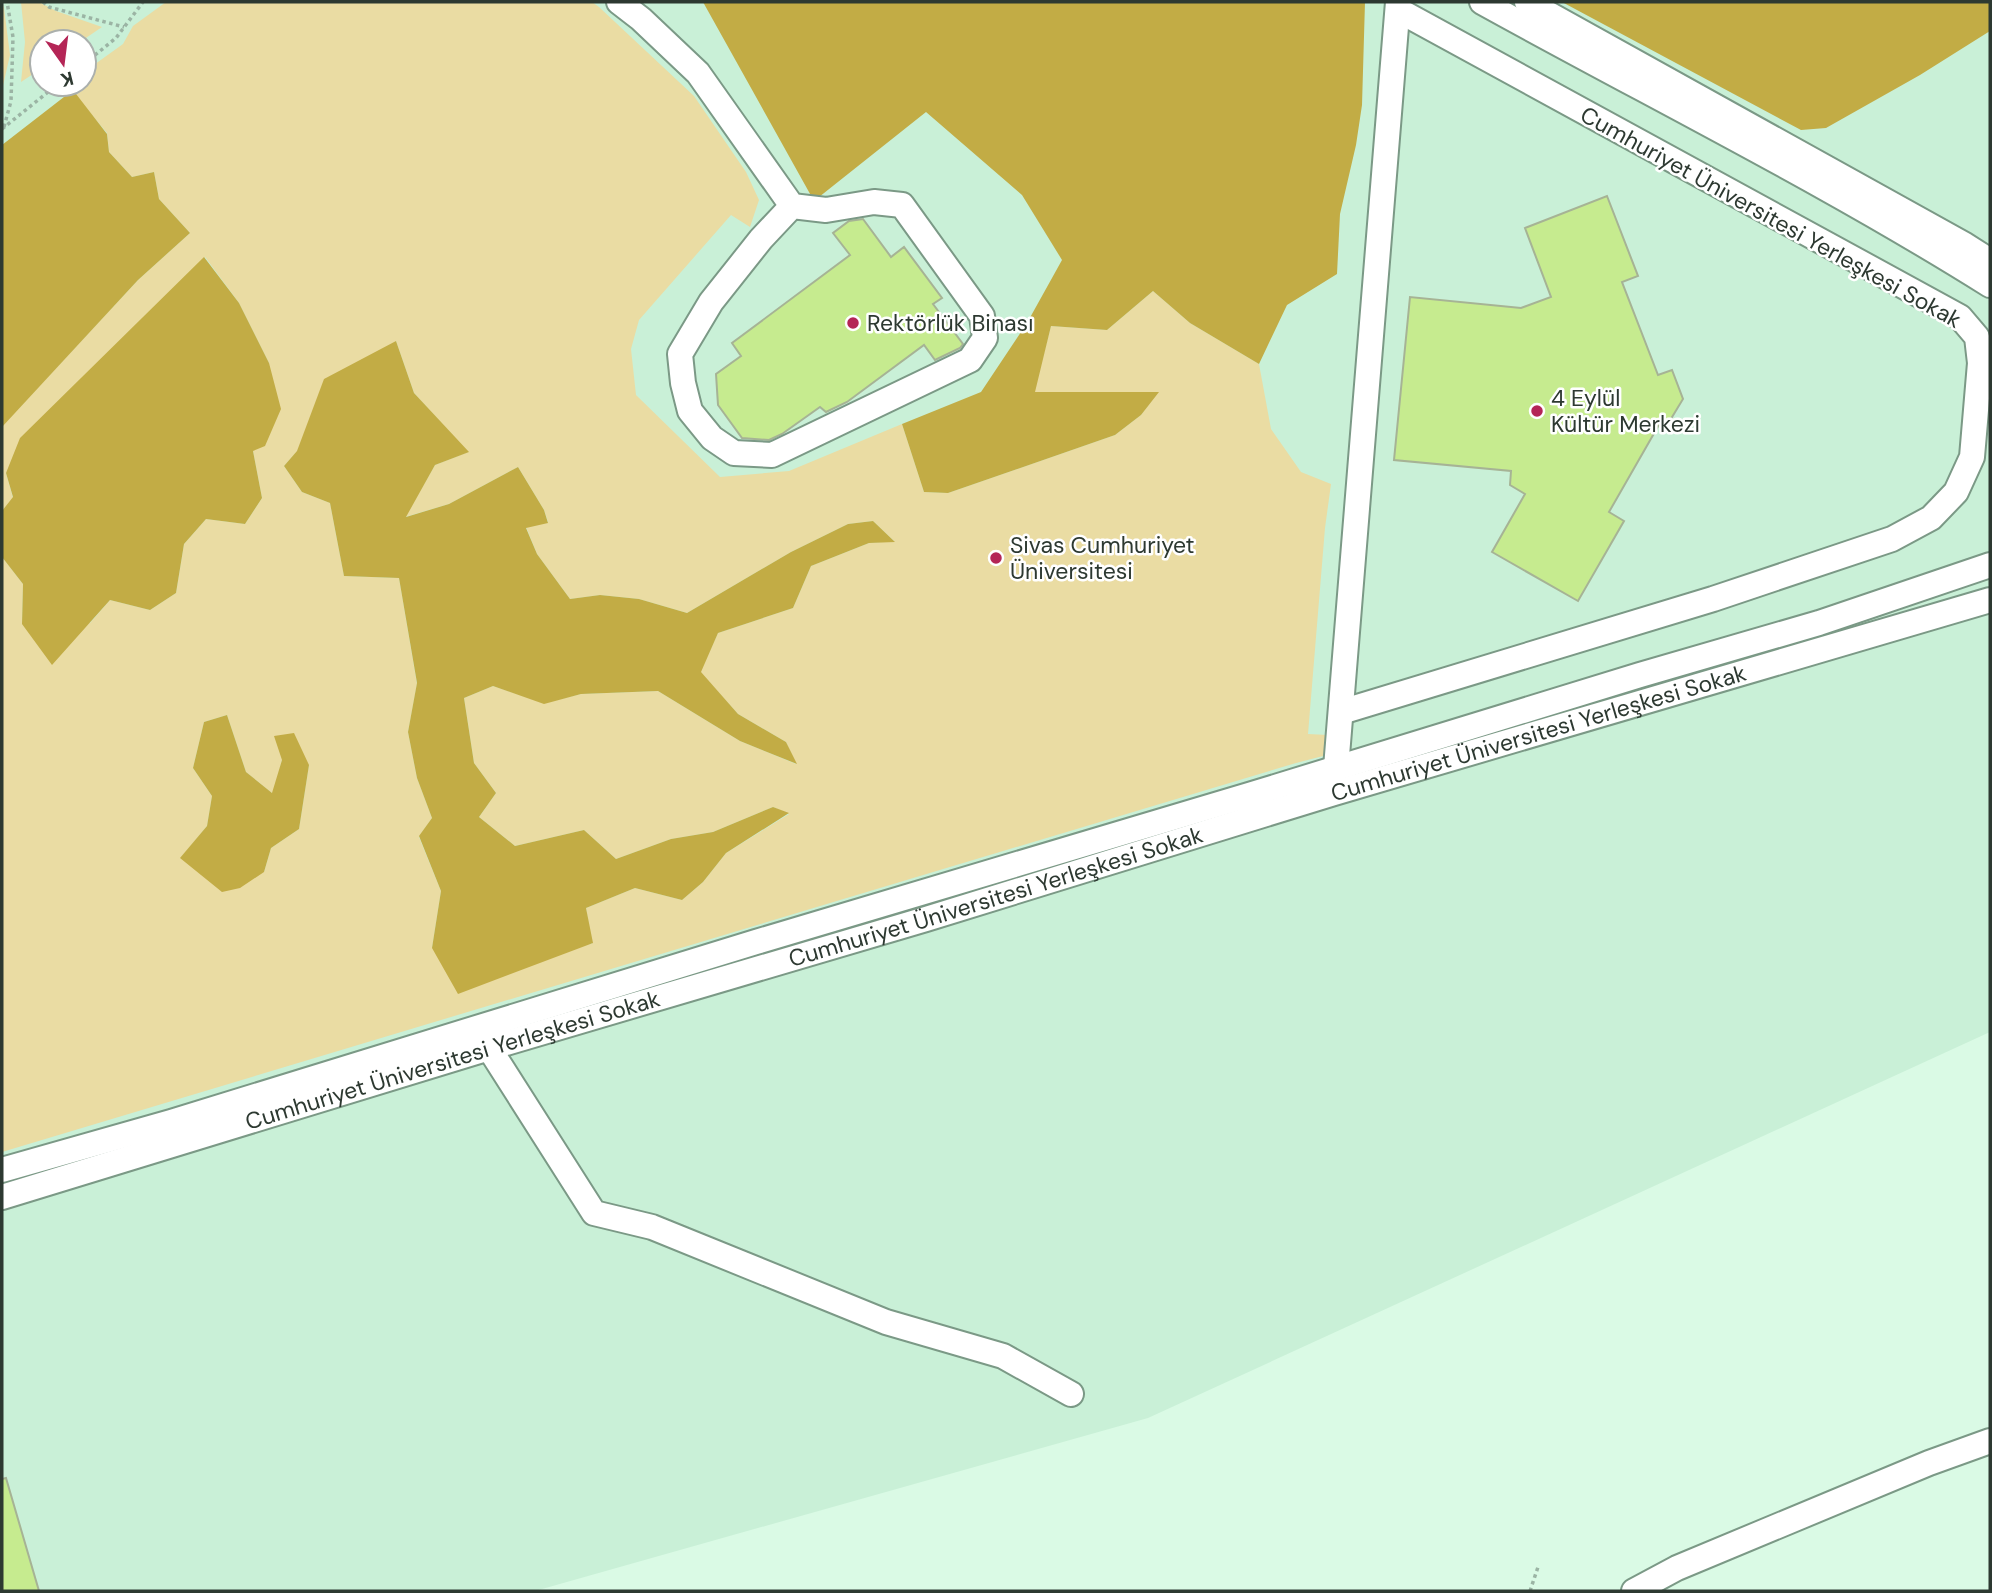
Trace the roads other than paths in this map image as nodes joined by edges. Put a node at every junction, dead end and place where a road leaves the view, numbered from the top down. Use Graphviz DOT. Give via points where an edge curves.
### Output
graph roads {
  1 [pos="619,2"];
  2 [pos="1482,2"];
  3 [pos="1527,2"];
  4 [pos="1398,6"];
  5 [pos="792,206"];
  6 [pos="1990,261"];
  7 [pos="1990,285"];
  8 [pos="1990,546"];
  9 [pos="1990,565"];
  10 [pos="1960,576"];
  11 [pos="1990,600"];
  12 [pos="1341,712"];
  13 [pos="1336,768"];
  14 [pos="489,1048"];
  15 [pos="2,1170"];
  16 [pos="2,1197"];
  17 [pos="1071,1394"];
  18 [pos="1990,1441"];
  19 [pos="1634,1591"];
  1 -- 5 [label="street" via="698,73"];
  2 -- 7 [label="street, Cumhuriyet Üniversitesi Yerleşkesi Sokak" via="1911,235"];
  3 -- 6 [label="street"];
  4 -- 12 [label="street, Cumhuriyet Üniversitesi Yerleşkesi Sokak"];
  4 -- 12 [label="street, Cumhuriyet Üniversitesi Yerleşkesi Sokak" via="1960,317 1977,337 1978,390 1972,457 1956,492 1931,518 1892,539 1713,599"];
  5 -- 5 [label="street" via="711,302 680,354 690,411 712,438 734,453 772,455 970,360 985,338 982,316 902,205 874,202 826,210"];
  8 -- 10 [label="street, Cumhuriyet Üniversitesi Yerleşkesi Sokak"];
  9 -- 10 [label="street, Cumhuriyet Üniversitesi Yerleşkesi Sokak"];
  10 -- 13 [label="street, Cumhuriyet Üniversitesi Yerleşkesi Sokak"];
  11 -- 14 [label="street, Cumhuriyet Üniversitesi Yerleşkesi Sokak"];
  12 -- 13 [label="street, Cumhuriyet Üniversitesi Yerleşkesi Sokak"];
  13 -- 15 [label="street, Cumhuriyet Üniversitesi Yerleşkesi Sokak"];
  14 -- 16 [label="street, Cumhuriyet Üniversitesi Yerleşkesi Sokak"];
  14 -- 17 [label="street" via="594,1213 652,1227 886,1322 1003,1356"];
  18 -- 19 [label="street" via="1676,1568"];
}
